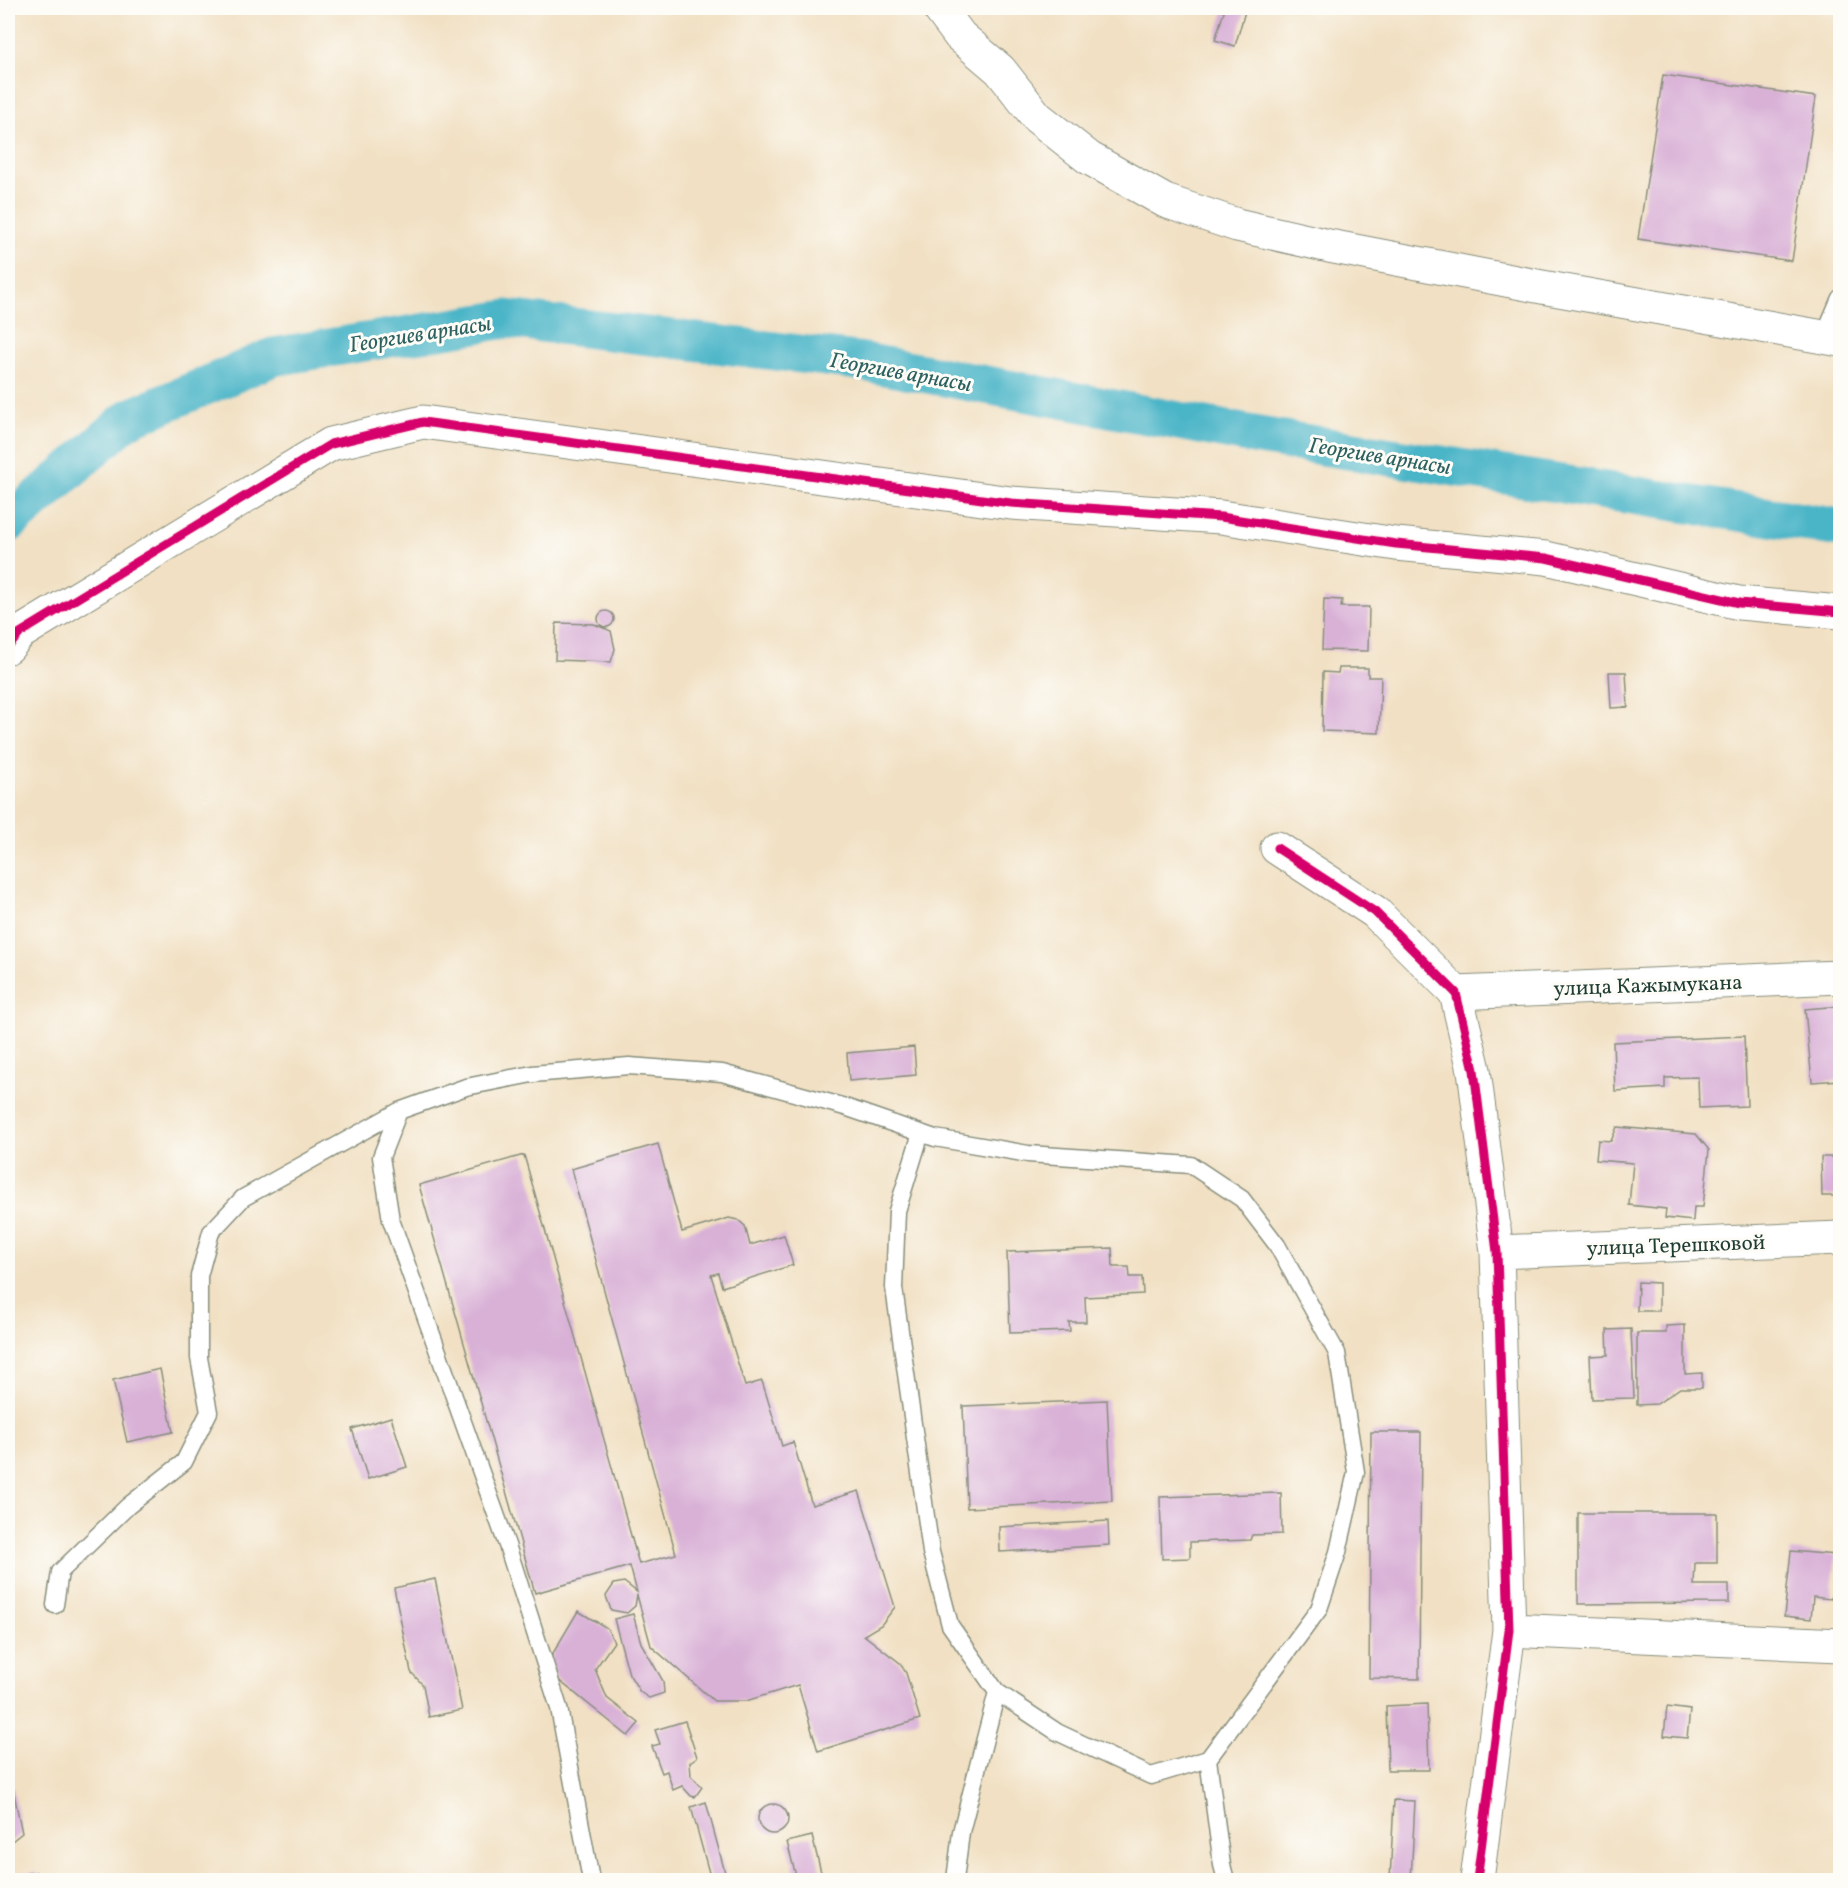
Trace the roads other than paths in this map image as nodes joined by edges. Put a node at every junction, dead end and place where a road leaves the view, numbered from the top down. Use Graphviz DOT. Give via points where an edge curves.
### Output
graph roads {
  1 [pos="939,8"];
  2 [pos="1840,298"];
  3 [pos="1832,339"];
  4 [pos="1840,612"];
  5 [pos="8,647"];
  6 [pos="1277,848"];
  7 [pos="1840,977"];
  8 [pos="1456,993"];
  9 [pos="399,1111"];
  10 [pos="921,1133"];
  11 [pos="1838,1245"];
  12 [pos="1497,1252"];
  13 [pos="56,1605"];
  14 [pos="1509,1630"];
  15 [pos="1840,1645"];
  16 [pos="998,1692"];
  17 [pos="1208,1759"];
  18 [pos="591,1881"];
  19 [pos="955,1881"];
  20 [pos="1226,1881"];
  21 [pos="1477,1881"];
  1 -- 3 [label="street" via="960,36 1000,70 1037,117 1089,158 1165,201 1237,225 1329,246"];
  2 -- 3 [label="lane"];
  4 -- 5 [label="street" via="1739,603 1546,558 1396,544 1221,517 1011,503 423,422 331,444 20,633"];
  6 -- 8 [label="street" via="1375,912"];
  7 -- 8 [label="street, улица Кажымукана"];
  8 -- 12 [label="street" via="1474,1070"];
  9 -- 10 [label="lane" via="477,1085 532,1074 629,1066 722,1073"];
  9 -- 13 [label="lane" via="243,1198 211,1232 199,1276 199,1358 209,1413 184,1462 128,1506 60,1572"];
  9 -- 18 [label="lane" via="381,1157 392,1220 507,1545 559,1708"];
  10 -- 16 [label="lane" via="897,1211 897,1311 931,1552 950,1625"];
  10 -- 17 [label="lane" via="1028,1154 1191,1165 1242,1199 1277,1245 1337,1353 1356,1472 1338,1552 1319,1609"];
  11 -- 12 [label="street, улица Терешковой"];
  12 -- 14 [label="street"];
  14 -- 15 [label="street"];
  14 -- 21 [label="street"];
  16 -- 17 [label="lane" via="1058,1732 1150,1776"];
  16 -- 19 [label="lane" via="961,1832"];
  17 -- 20 [label="lane"];
}
